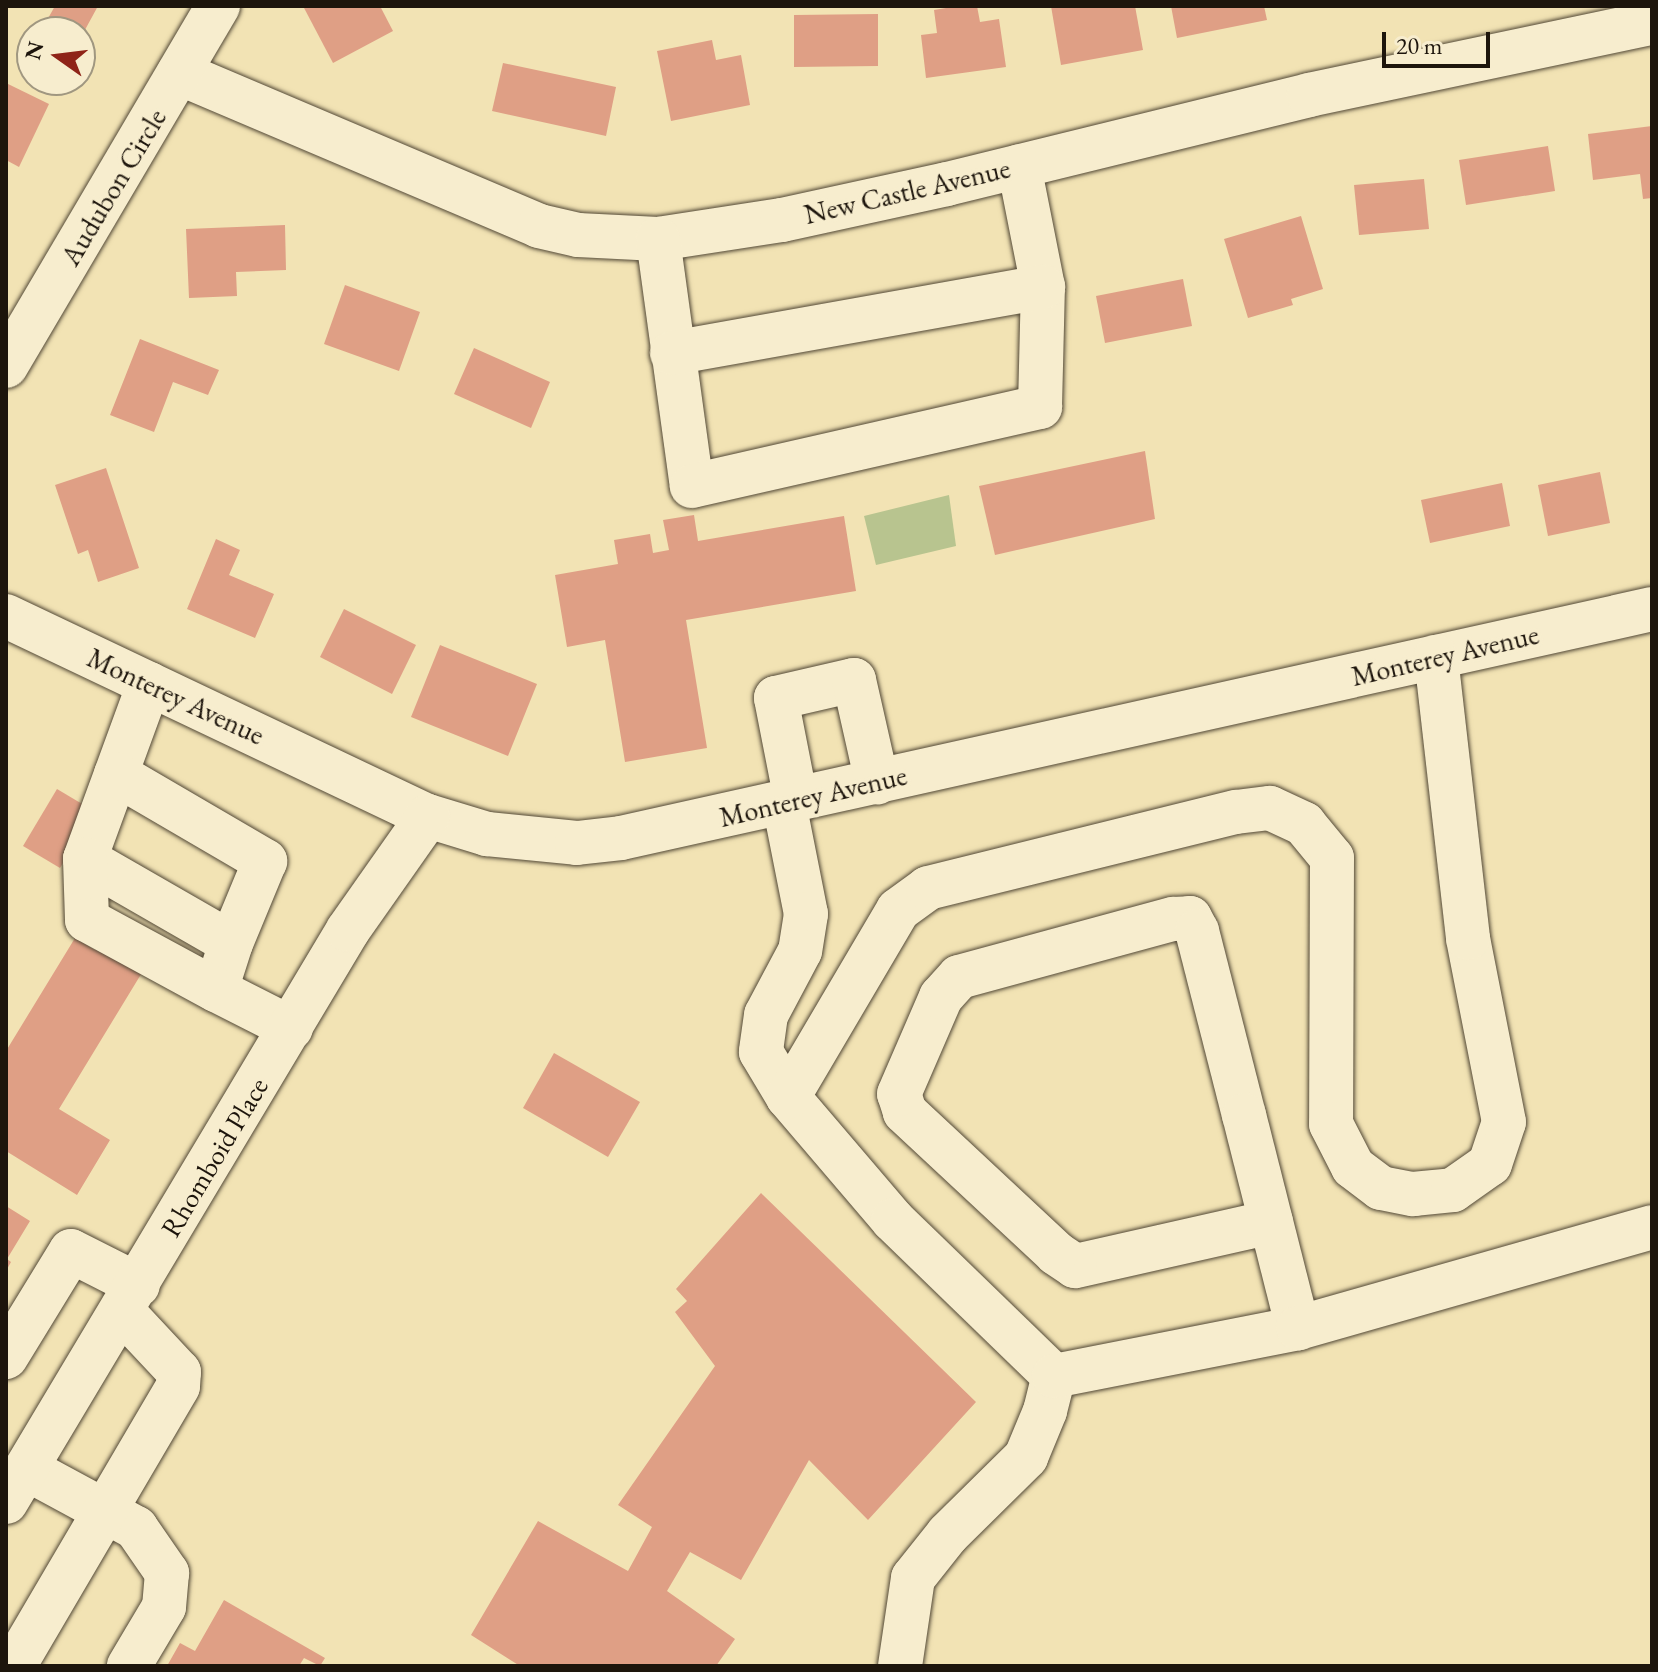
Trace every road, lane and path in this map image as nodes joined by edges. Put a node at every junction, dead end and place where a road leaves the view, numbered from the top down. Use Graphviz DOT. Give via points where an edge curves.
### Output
graph roads {
  1 [pos="218,6"];
  2 [pos="1652,23"];
  3 [pos="179,73"];
  4 [pos="1019,166"];
  5 [pos="658,239"];
  6 [pos="1043,287"];
  7 [pos="672,353"];
  8 [pos="6,366"];
  9 [pos="1652,609"];
  10 [pos="6,616"];
  11 [pos="1436,657"];
  12 [pos="149,684"];
  13 [pos="116,774"];
  14 [pos="877,782"];
  15 [pos="790,801"];
  16 [pos="428,816"];
  17 [pos="85,859"];
  18 [pos="231,943"];
  19 [pos="216,990"];
  20 [pos="291,1028"];
  21 [pos="788,1097"];
  22 [pos="1271,1222"];
  23 [pos="1652,1227"];
  24 [pos="130,1298"];
  25 [pos="1298,1328"];
  26 [pos="6,1357"];
  27 [pos="1054,1376"];
  28 [pos="16,1486"];
  29 [pos="103,1512"];
  30 [pos="14,1666"];
  31 [pos="129,1666"];
  32 [pos="900,1666"];
  1 -- 3 [label="street, Audubon Circle"];
  2 -- 4 [label="street, New Castle Avenue" via="1309,95"];
  3 -- 5 [label="street, New Castle Avenue" via="539,226 578,235"];
  3 -- 8 [label="street, Audubon Circle"];
  4 -- 5 [label="street, New Castle Avenue" via="782,220"];
  4 -- 6 [label="street"];
  5 -- 7 [label="street"];
  6 -- 7 [label="street"];
  6 -- 7 [label="street" via="1040,407 692,486"];
  9 -- 11 [label="street, Monterey Avenue"];
  10 -- 12 [label="street, Monterey Avenue"];
  11 -- 14 [label="street, Monterey Avenue"];
  11 -- 21 [label="street" via="1468,938 1504,1122 1490,1164 1453,1190 1413,1194 1381,1188 1353,1167 1331,1124 1332,858 1304,824 1270,808 928,888 898,910"];
  12 -- 13 [label="street"];
  12 -- 16 [label="street, Monterey Avenue"];
  13 -- 17 [label="street"];
  13 -- 18 [label="street" via="265,861"];
  14 -- 15 [label="street, Monterey Avenue"];
  14 -- 15 [label="street" via="854,680 776,698"];
  15 -- 16 [label="street, Monterey Avenue" via="577,843 487,834"];
  15 -- 21 [label="street" via="806,914 800,951 766,1015 761,1052"];
  16 -- 20 [label="street, Rhomboid Place" via="348,930"];
  17 -- 18 [label="street"];
  17 -- 19 [label="street" via="87,920"];
  18 -- 19 [label="street"];
  19 -- 20 [label="street"];
  20 -- 24 [label="street, Rhomboid Place"];
  21 -- 27 [label="street" via="893,1220"];
  22 -- 22 [label="street" via="1190,918 959,977 941,997 899,1094 905,1112 1075,1266"];
  22 -- 25 [label="street"];
  23 -- 25 [label="street"];
  24 -- 26 [label="street" via="71,1251"];
  24 -- 28 [label="street, Rhomboid Place"];
  24 -- 29 [label="street" via="180,1377"];
  25 -- 27 [label="street"];
  27 -- 32 [label="street" via="1026,1457 948,1534 913,1578"];
  28 -- 29 [label="street"];
  29 -- 30 [label="street"];
  29 -- 31 [label="street" via="136,1528 167,1573 164,1607"];
}
